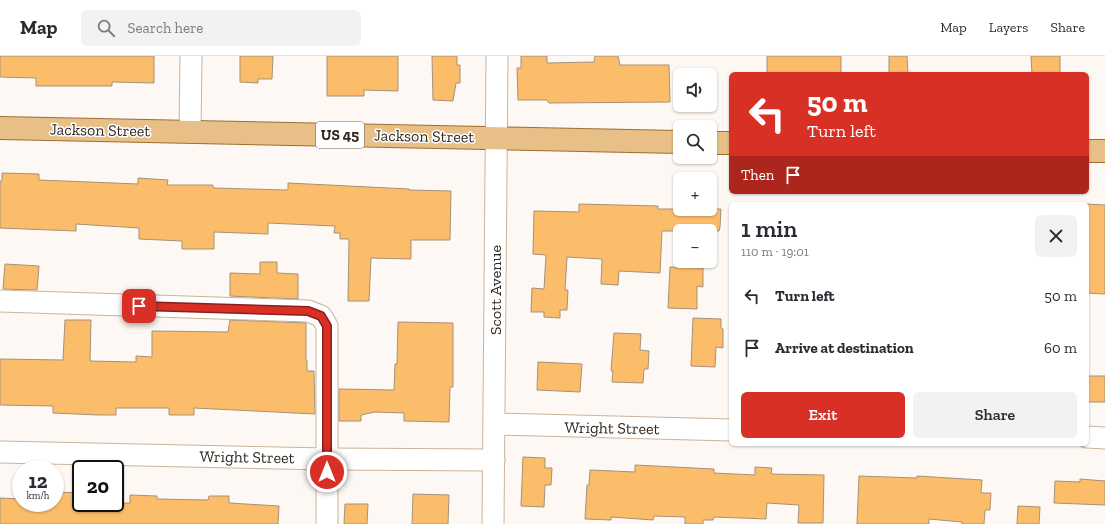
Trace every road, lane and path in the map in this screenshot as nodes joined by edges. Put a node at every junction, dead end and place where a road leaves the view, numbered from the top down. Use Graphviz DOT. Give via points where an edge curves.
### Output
graph roads {
  1 [pos="191,56"];
  2 [pos="497,56"];
  3 [pos="0,128"];
  4 [pos="190,132"];
  5 [pos="496,138"];
  6 [pos="673,142"];
  7 [pos="717,143"];
  8 [pos="729,143"];
  9 [pos="1089,151"];
  10 [pos="1105,151"];
  11 [pos="0,301"];
  12 [pos="494,424"];
  13 [pos="729,430"];
  14 [pos="1089,437"];
  15 [pos="1105,438"];
  16 [pos="0,452"];
  17 [pos="327,459"];
  18 [pos="494,460"];
  19 [pos="327,524"];
  20 [pos="493,524"];
  1 -- 4 [label="street"];
  2 -- 5 [label="street, Scott Avenue"];
  3 -- 4 [label="main road, Jackson Street / US 45"];
  4 -- 5 [label="main road, Jackson Street / US 45"];
  5 -- 6 [label="main road, Jackson Street / US 45"];
  5 -- 12 [label="street, Scott Avenue"];
  7 -- 8 [label="main road"];
  9 -- 10 [label="main road"];
  11 -- 17 [label="street" via="308,311 321,316 327,326"];
  12 -- 13 [label="street, Wright Street"];
  12 -- 18 [label="street, Scott Avenue"];
  14 -- 15 [label="street"];
  16 -- 17 [label="street, Wright Street"];
  17 -- 18 [label="street, Wright Street"];
  17 -- 19 [label="street"];
  18 -- 20 [label="street, Scott Avenue"];
}
